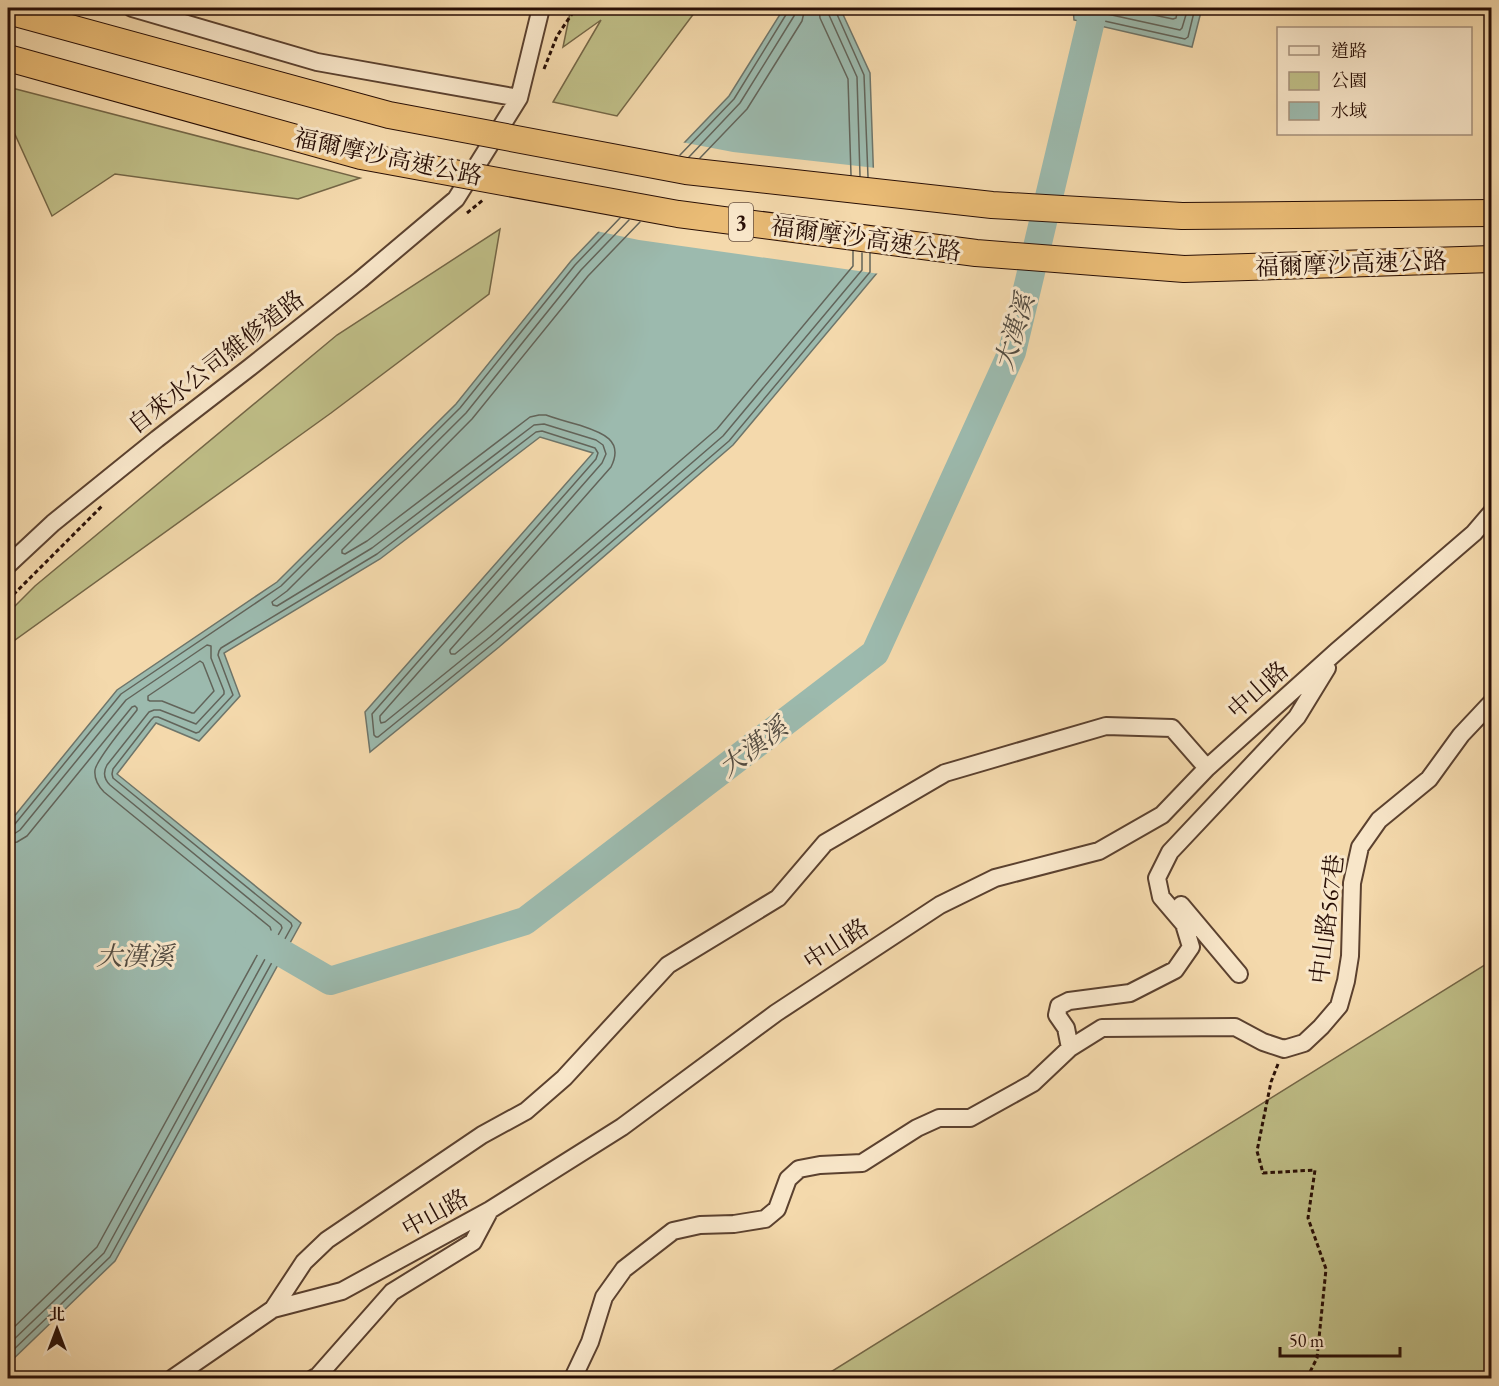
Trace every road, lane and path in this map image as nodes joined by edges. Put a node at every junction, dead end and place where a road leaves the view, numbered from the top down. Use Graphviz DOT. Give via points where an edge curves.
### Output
graph roads {
  1 [pos="132,8"];
  2 [pos="541,8"];
  3 [pos="8,11"];
  4 [pos="8,58"];
  5 [pos="519,98"];
  6 [pos="1491,213"];
  7 [pos="1491,259"];
  8 [pos="1491,512"];
  9 [pos="8,565"];
  10 [pos="1337,651"];
  11 [pos="1491,702"];
  12 [pos="1207,768"];
  13 [pos="1157,878"];
  14 [pos="1239,974"];
  15 [pos="1070,1048"];
  16 [pos="1284,1049"];
  17 [pos="490,1210"];
  18 [pos="273,1309"];
  19 [pos="173,1378"];
  20 [pos="314,1378"];
  21 [pos="573,1378"];
  22 [pos="1307,1378"];
  1 -- 5 [label="street" via="317,62"];
  2 -- 5 [label="street, 自來水公司維修道路"];
  3 -- 6 [label="highway, 福爾摩沙高速公路 / 3, bridge" via="389,115 686,171 992,205 1182,216"];
  4 -- 7 [label="highway, 福爾摩沙高速公路 / 3, bridge" via="361,156 690,216 976,253 1184,269"];
  5 -- 9 [label="street, 自來水公司維修道路" via="456,199 360,280 70,509"];
  8 -- 10 [label="street, 中山路" via="1474,533"];
  10 -- 12 [label="street, 中山路"];
  10 -- 13 [label="street" via="1297,717 1170,852"];
  11 -- 16 [label="street, 中山路567巷" via="1429,779 1379,820 1360,847 1352,883 1350,956 1339,1006 1304,1043"];
  12 -- 17 [label="street, 中山路" via="1162,815 1099,851 995,878 940,905 776,1013 622,1127"];
  12 -- 18 [label="street" via="1172,728 1106,726 945,773 825,843 778,898 668,965 564,1078 526,1111 482,1135 327,1240 304,1262"];
  13 -- 14 [label="street"];
  13 -- 15 [label="street" via="1161,897 1184,924 1191,947 1175,970 1130,993 1068,1001 1059,1006 1057,1015 1066,1028"];
  15 -- 16 [label="street" via="1102,1028 1235,1028"];
  15 -- 21 [label="street" via="1033,1083 970,1118 939,1118 862,1163 798,1169 788,1179 777,1209 765,1219 673,1231 624,1269 604,1297 590,1342"];
  16 -- 22 [label="path" via="1270,1082 1257,1151 1263,1173 1315,1170 1308,1218 1326,1269 1317,1358"];
  17 -- 18 [label="street, 中山路" via="342,1291"];
  17 -- 20 [label="street" via="473,1242 392,1292"];
  18 -- 19 [label="street, 中山路"];
}
